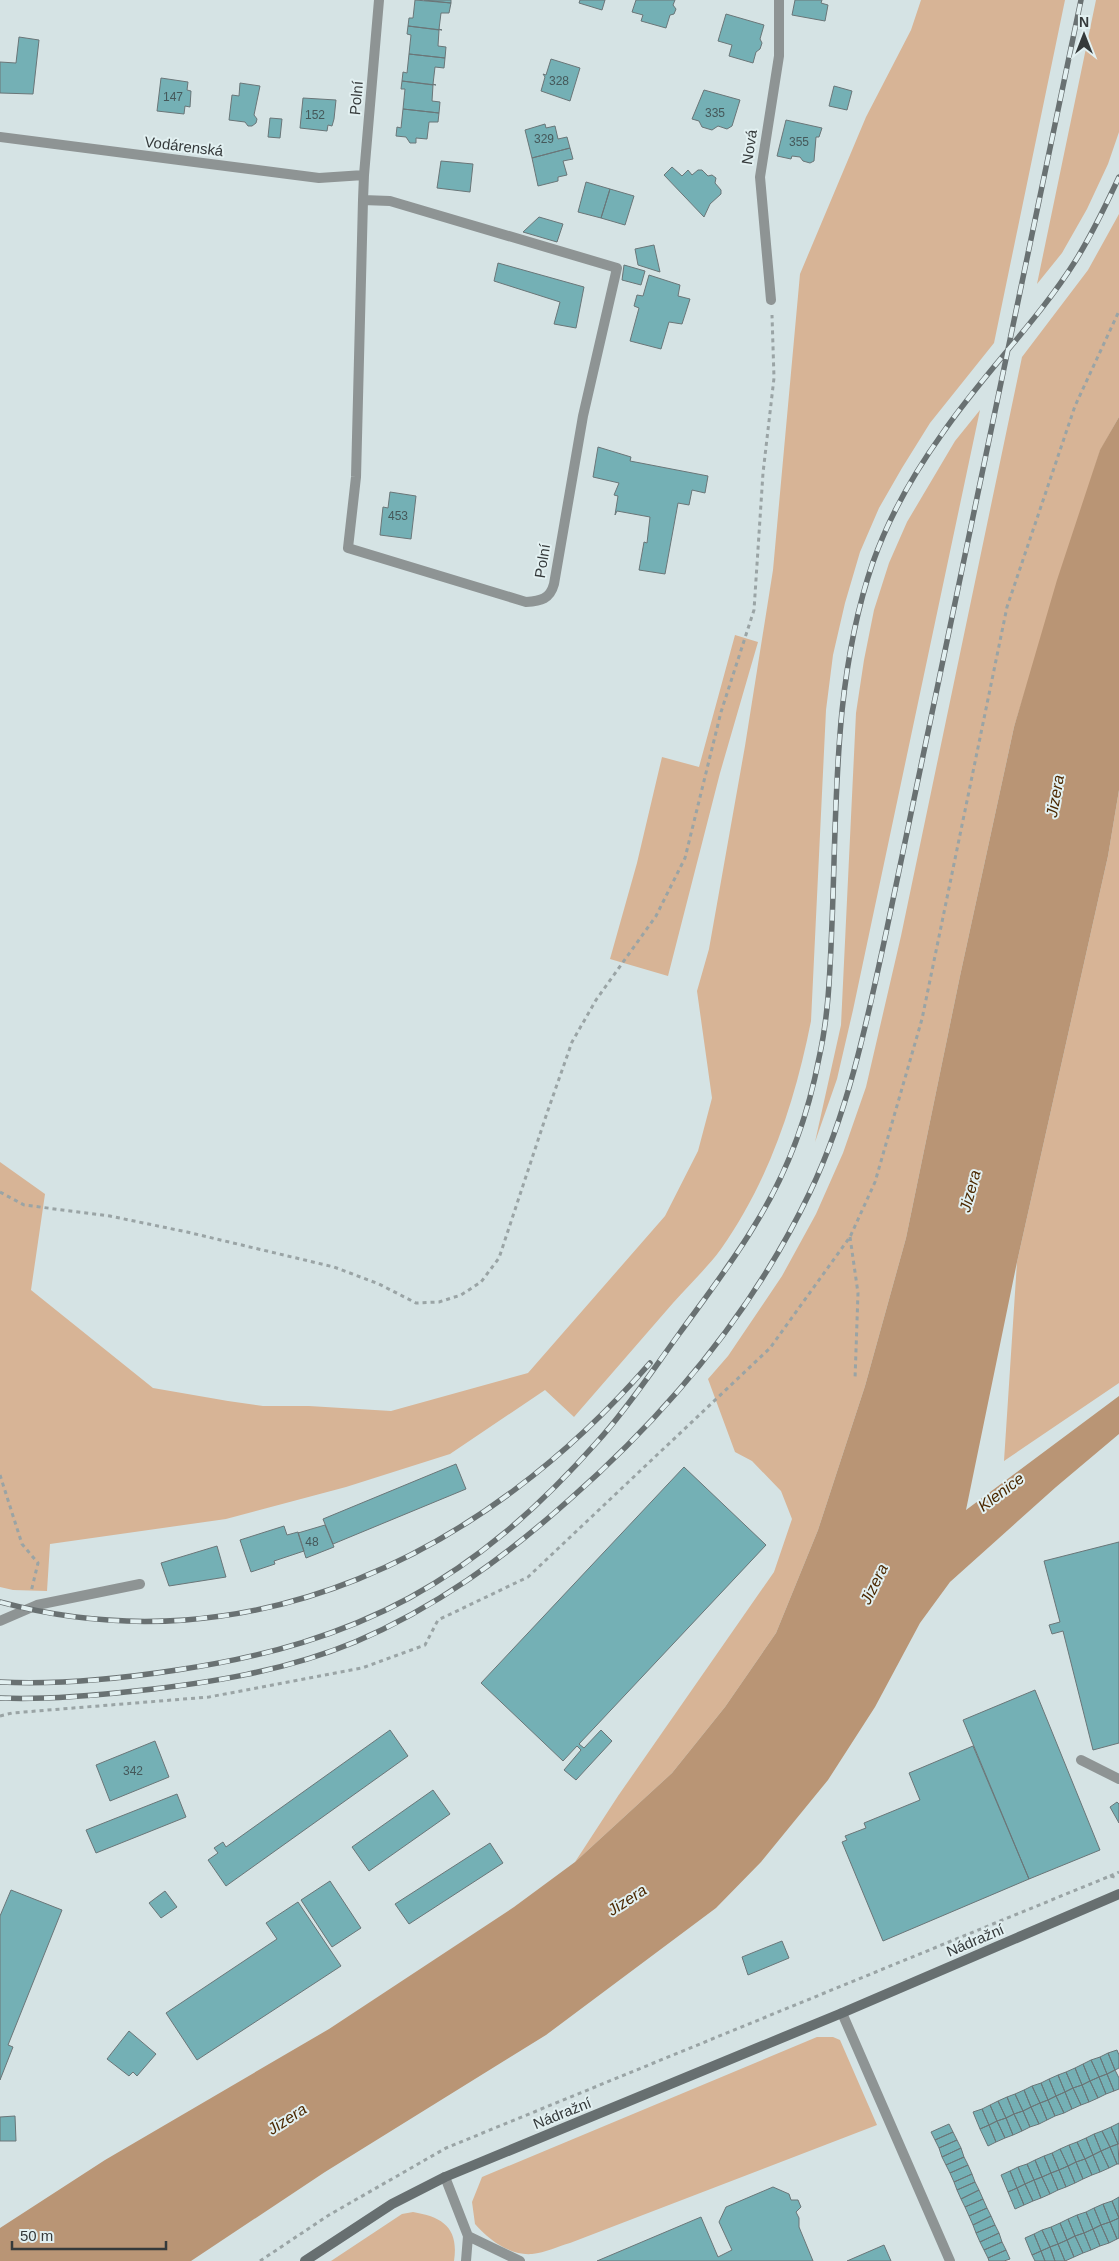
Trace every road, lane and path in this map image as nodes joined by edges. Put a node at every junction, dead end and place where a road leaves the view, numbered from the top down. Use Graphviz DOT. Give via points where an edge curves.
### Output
graph roads {
  1 [pos="379,0"];
  2 [pos="779,0"];
  3 [pos="0,137"];
  4 [pos="364,175"];
  5 [pos="363,200"];
  6 [pos="771,300"];
  7 [pos="1119,310"];
  8 [pos="0,1192"];
  9 [pos="850,1236"];
  10 [pos="855,1379"];
  11 [pos="0,1475"];
  12 [pos="140,1584"];
  13 [pos="37,1605"];
  14 [pos="0,1621"];
  15 [pos="0,1716"];
  16 [pos="1081,1760"];
  17 [pos="1119,1779"];
  18 [pos="1119,1872"];
  19 [pos="1110,1876"];
  20 [pos="1119,1879"];
  21 [pos="1119,1894"];
  22 [pos="842,2013"];
  23 [pos="445,2177"];
  24 [pos="468,2236"];
  25 [pos="260,2261"];
  26 [pos="305,2261"];
  27 [pos="466,2261"];
  28 [pos="520,2261"];
  29 [pos="950,2261"];
  1 -- 4 [label="street, Polní"];
  2 -- 6 [label="street, Nová" via="779,56 760,177"];
  3 -- 4 [label="street, Vodárenská" via="319,178"];
  4 -- 5 [label="street, Polní"];
  5 -- 5 [label="street, Polní" via="356,477 348,548 526,602 547,598 554,584 583,416 617,268 390,201"];
  6 -- 8 [label="path" via="774,378 763,473 754,610 722,712 685,858 656,916 596,1000 572,1042 499,1258 481,1282 462,1295 439,1302 416,1303 334,1266 110,1216 24,1205"];
  7 -- 9 [label="path" via="1074,406 1007,607 922,1019 875,1182"];
  9 -- 10 [label="path" via="858,1293"];
  9 -- 15 [label="path" via="770,1348 528,1576 438,1620 425,1645 362,1668 209,1697"];
  11 -- 13 [label="path" via="22,1544 38,1562 30,1597"];
  12 -- 13 [label="street"];
  13 -- 14 [label="street"];
  16 -- 17 [label="street"];
  18 -- 19 [label="path"];
  19 -- 20 [label="path"];
  19 -- 25 [label="path" via="446,2148 337,2210"];
  21 -- 22 [label="street, Nádražní"];
  22 -- 23 [label="street, Nádražní"];
  22 -- 29 [label="street"];
  23 -- 24 [label="street"];
  23 -- 26 [label="street, Nádražní" via="392,2204"];
  24 -- 27 [label="street"];
  24 -- 28 [label="street"];
}
